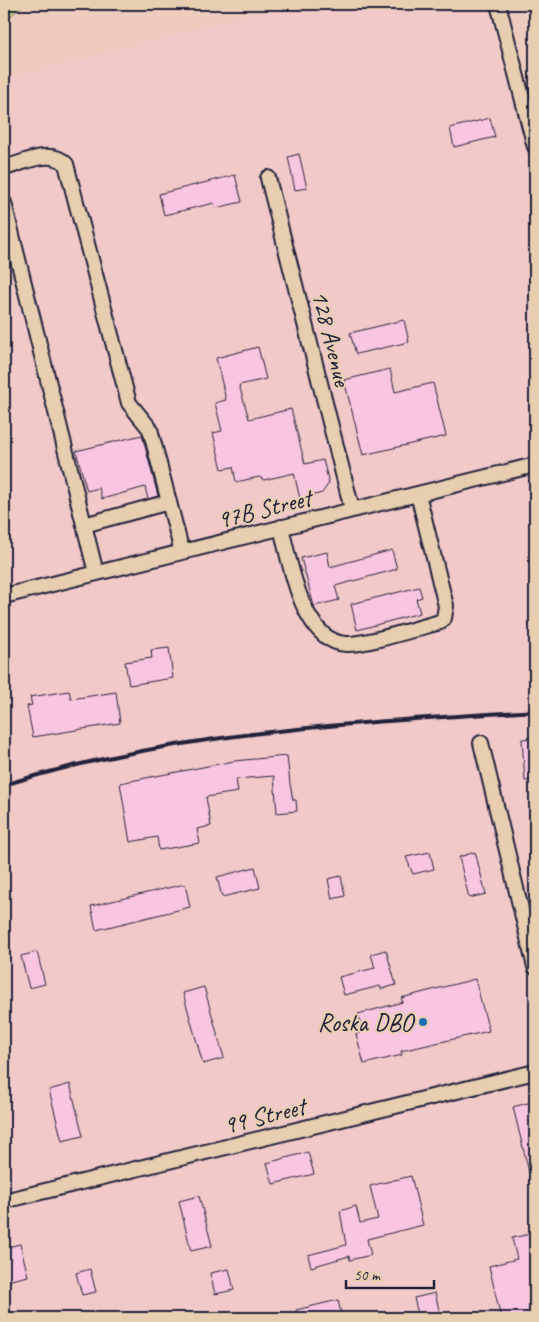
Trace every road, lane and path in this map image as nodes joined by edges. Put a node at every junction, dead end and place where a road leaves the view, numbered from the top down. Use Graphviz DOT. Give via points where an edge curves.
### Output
graph roads {
  1 [pos="498,4"];
  2 [pos="535,147"];
  3 [pos="4,168"];
  4 [pos="268,178"];
  5 [pos="4,203"];
  6 [pos="535,465"];
  7 [pos="418,494"];
  8 [pos="169,502"];
  9 [pos="352,509"];
  10 [pos="84,524"];
  11 [pos="281,527"];
  12 [pos="182,552"];
  13 [pos="96,573"];
  14 [pos="4,596"];
  15 [pos="481,743"];
  16 [pos="535,967"];
  17 [pos="535,1072"];
  18 [pos="4,1201"];
  1 -- 2 [label="street"];
  3 -- 8 [label="street" via="50,155 59,157 66,164 129,403 150,429"];
  4 -- 9 [label="street, 128 Avenue"];
  5 -- 10 [label="street"];
  6 -- 7 [label="street, 97B Street"];
  7 -- 9 [label="street, 97B Street"];
  7 -- 11 [label="street" via="446,606 444,618 440,622 358,643 338,643 315,624 303,607"];
  8 -- 10 [label="street"];
  8 -- 12 [label="street"];
  9 -- 11 [label="street, 97B Street"];
  10 -- 13 [label="street"];
  11 -- 12 [label="street, 97B Street"];
  12 -- 13 [label="street, 97B Street"];
  13 -- 14 [label="street, 97B Street"];
  15 -- 16 [label="street"];
  17 -- 18 [label="street, 99 Street"];
}
